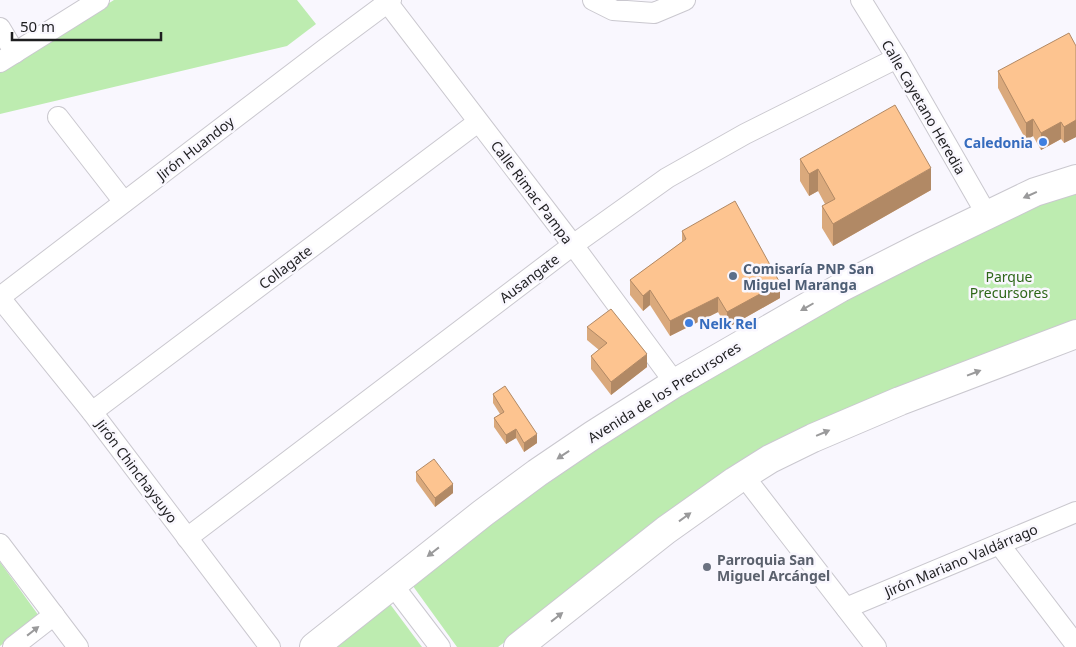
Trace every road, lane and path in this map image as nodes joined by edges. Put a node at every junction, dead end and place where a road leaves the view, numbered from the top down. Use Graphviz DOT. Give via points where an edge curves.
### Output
graph roads {
  1 [pos="100,0"];
  2 [pos="593,0"];
  3 [pos="685,0"];
  4 [pos="861,0"];
  5 [pos="389,1"];
  6 [pos="0,28"];
  7 [pos="8,58"];
  8 [pos="897,58"];
  9 [pos="58,117"];
  10 [pos="478,122"];
  11 [pos="1076,179"];
  12 [pos="124,202"];
  13 [pos="986,215"];
  14 [pos="573,245"];
  15 [pos="0,297"];
  16 [pos="1076,334"];
  17 [pos="676,383"];
  18 [pos="92,412"];
  19 [pos="743,476"];
  20 [pos="1076,512"];
  21 [pos="187,538"];
  22 [pos="0,544"];
  23 [pos="999,544"];
  24 [pos="392,584"];
  25 [pos="846,608"];
  26 [pos="54,615"];
  27 [pos="1076,646"];
  28 [pos="13,647"];
  29 [pos="78,647"];
  30 [pos="270,647"];
  31 [pos="314,647"];
  32 [pos="440,647"];
  33 [pos="518,647"];
  34 [pos="876,647"];
  1 -- 7 [label="street"];
  2 -- 3 [label="street" via="613,10 654,13"];
  4 -- 8 [label="street, Calle Cayetano Heredia"];
  5 -- 10 [label="street, Calle Rimac Pampa"];
  5 -- 12 [label="street, Jirón Huandoy"];
  6 -- 7 [label="street"];
  8 -- 13 [label="street, Calle Cayetano Heredia"];
  8 -- 14 [label="street, Ausangate" via="745,134 667,178"];
  9 -- 12 [label="street"];
  10 -- 14 [label="street, Calle Rimac Pampa"];
  10 -- 18 [label="street, Collagate"];
  11 -- 13 [label="main road, Avenida de los Precursores, one-way" via="1035,192"];
  12 -- 15 [label="street, Jirón Huandoy"];
  13 -- 17 [label="main road, Avenida de los Precursores, one-way" via="840,288"];
  14 -- 17 [label="street, Calle Rimac Pampa"];
  14 -- 21 [label="street, Ausangate"];
  15 -- 18 [label="street, Jirón Chinchaysuyo"];
  19 -- 16 [label="main road, one-way" via="813,438"];
  17 -- 24 [label="main road, Avenida de los Precursores, one-way" via="538,473"];
  18 -- 21 [label="street, Jirón Chinchaysuyo"];
  19 -- 25 [label="street"];
  33 -- 19 [label="main road, one-way" via="666,530"];
  20 -- 23 [label="street, Jirón Mariano Valdárrago"];
  21 -- 30 [label="street, Jirón Chinchaysuyo"];
  22 -- 26 [label="street"];
  23 -- 25 [label="street, Jirón Mariano Valdárrago"];
  23 -- 27 [label="street"];
  24 -- 31 [label="main road, Avenida de los Precursores"];
  24 -- 32 [label="street"];
  25 -- 34 [label="street"];
  28 -- 26 [label="street, one-way"];
  26 -- 29 [label="street"];
}
